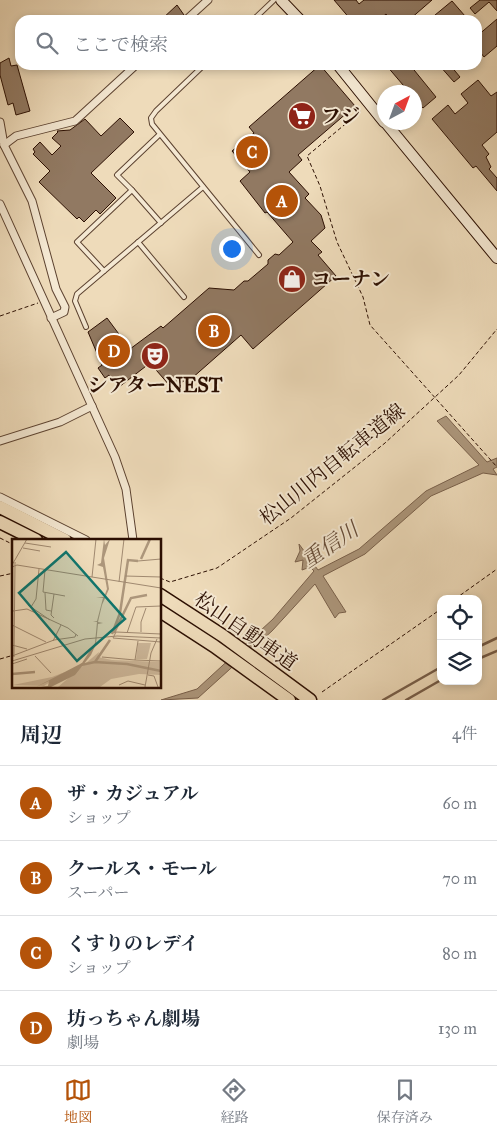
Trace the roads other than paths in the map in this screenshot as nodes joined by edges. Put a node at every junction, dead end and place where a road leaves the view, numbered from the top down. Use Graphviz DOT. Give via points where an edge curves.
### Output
graph roads {
  1 [pos="208,0"];
  2 [pos="274,0"];
  3 [pos="281,0"];
  4 [pos="192,15"];
  5 [pos="258,15"];
  6 [pos="295,15"];
  7 [pos="131,70"];
  8 [pos="199,70"];
  9 [pos="342,70"];
  10 [pos="377,112"];
  11 [pos="0,122"];
  12 [pos="392,130"];
  13 [pos="159,135"];
  14 [pos="4,145"];
  15 [pos="203,187"];
  16 [pos="132,190"];
  17 [pos="0,204"];
  18 [pos="161,222"];
  19 [pos="138,242"];
  20 [pos="259,254"];
  21 [pos="497,258"];
  22 [pos="104,271"];
  23 [pos="184,296"];
  24 [pos="51,318"];
  25 [pos="86,326"];
  26 [pos="92,406"];
  27 [pos="0,441"];
  28 [pos="0,497"];
  29 [pos="0,507"];
  30 [pos="0,522"];
  31 [pos="132,538"];
  32 [pos="34,539"];
  33 [pos="63,539"];
  34 [pos="84,539"];
  35 [pos="161,596"];
  36 [pos="161,612"];
  37 [pos="289,700"];
  38 [pos="310,700"];
  1 -- 4 [label="street"];
  2 -- 5 [label="lane"];
  3 -- 6 [label="main road"];
  7 -- 14 [label="street" via="75,121 16,136"];
  8 -- 13 [label="lane" via="152,116 152,124"];
  9 -- 10 [label="main road"];
  11 -- 14 [label="street"];
  12 -- 21 [label="main road"];
  13 -- 15 [label="lane"];
  13 -- 16 [label="lane" via="118,175"];
  14 -- 24 [label="street" via="32,201 56,289 65,307 64,312"];
  15 -- 18 [label="lane"];
  15 -- 20 [label="lane"];
  16 -- 18 [label="lane"];
  16 -- 22 [label="lane" via="77,242"];
  17 -- 24 [label="street"];
  18 -- 19 [label="lane"];
  19 -- 22 [label="lane"];
  19 -- 23 [label="lane"];
  22 -- 25 [label="lane" via="75,298"];
  24 -- 26 [label="street"];
  26 -- 27 [label="street" via="60,422"];
  26 -- 31 [label="street" via="126,489"];
  28 -- 34 [label="street"];
  29 -- 33 [label="highway"];
  30 -- 32 [label="highway"];
  35 -- 38 [label="highway, 松山自動車道"];
  36 -- 37 [label="highway, 松山自動車道"];
}
